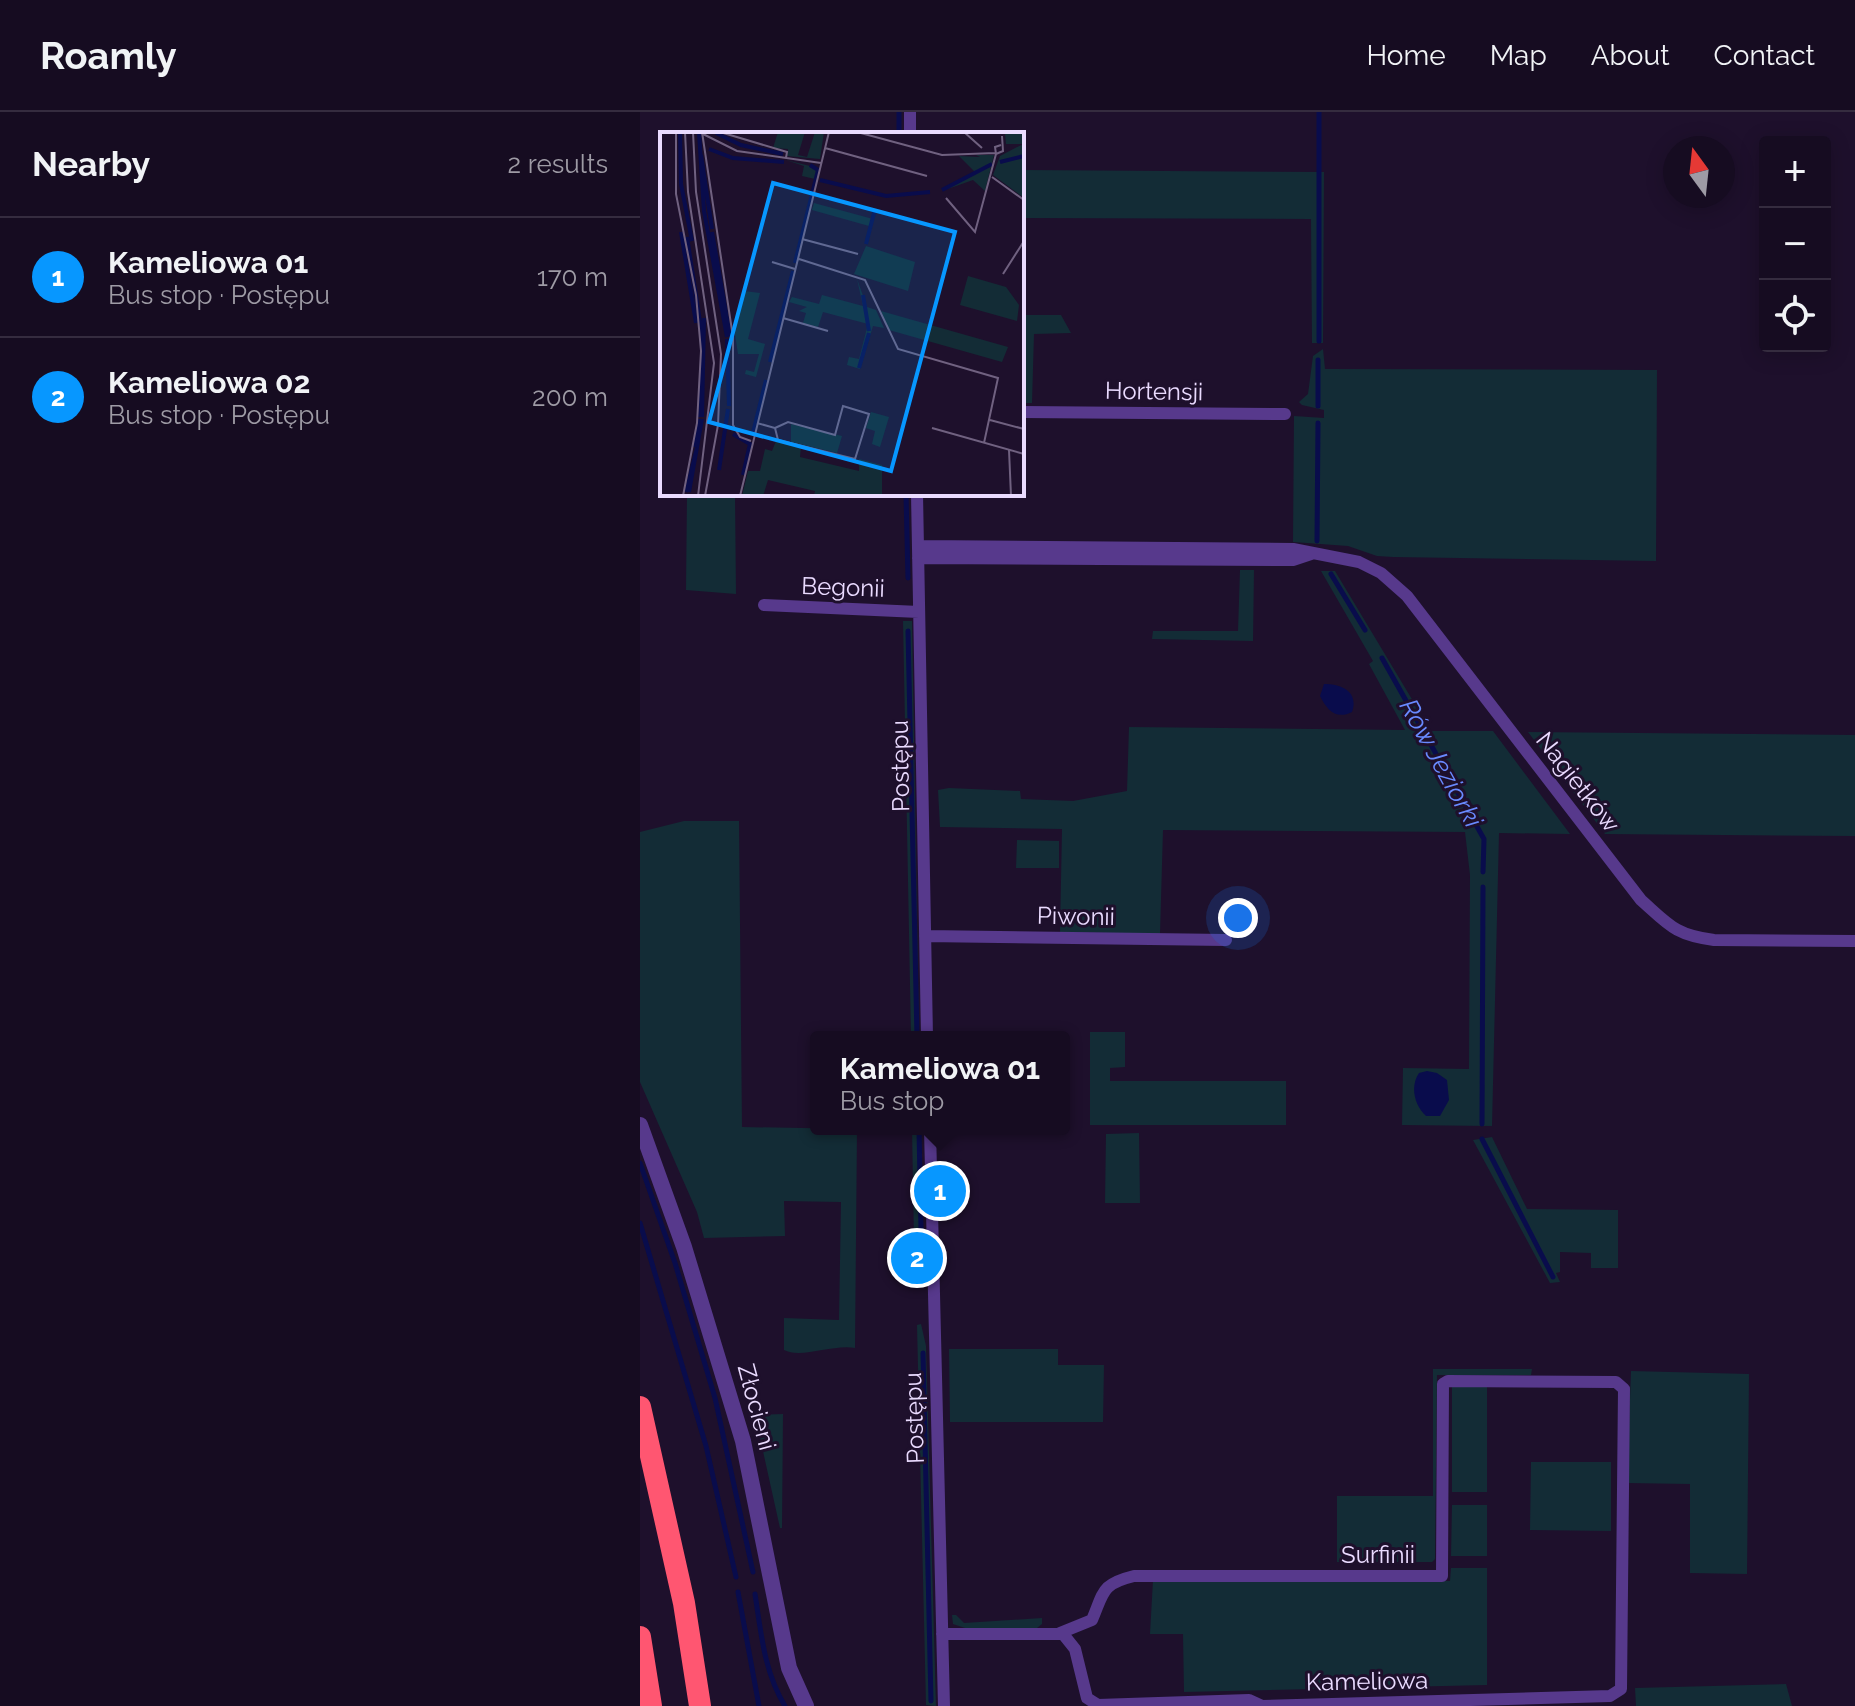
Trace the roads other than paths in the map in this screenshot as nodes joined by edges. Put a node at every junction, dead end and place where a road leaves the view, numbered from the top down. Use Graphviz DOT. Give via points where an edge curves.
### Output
graph roads {
  1 [pos="1024,412"];
  2 [pos="1285,414"];
  3 [pos="917,496"];
  4 [pos="918,552"];
  5 [pos="764,605"];
  6 [pos="919,612"];
  7 [pos="925,936"];
  8 [pos="1226,940"];
  9 [pos="1855,941"];
  10 [pos="927,1031"];
  11 [pos="640,1125"];
  12 [pos="930,1135"];
  13 [pos="1531,1382"];
  14 [pos="640,1407"];
  15 [pos="1060,1633"];
  16 [pos="942,1634"];
  17 [pos="640,1637"];
  18 [pos="651,1706"];
  19 [pos="700,1706"];
  20 [pos="806,1706"];
  21 [pos="944,1706"];
  1 -- 2 [label="street, Hortensji"];
  3 -- 4 [label="street, Postępu"];
  4 -- 6 [label="street, Postępu"];
  4 -- 9 [label="street, Nagietków" via="1293,549 1371,567 1407,596 1641,900 1674,930 1714,940"];
  5 -- 6 [label="street, Begonii"];
  6 -- 7 [label="street, Postępu"];
  7 -- 8 [label="street, Piwonii"];
  7 -- 10 [label="street, Postępu"];
  11 -- 20 [label="street, Złocieni" via="693,1274 743,1441 789,1668"];
  12 -- 16 [label="street, Postępu"];
  13 -- 15 [label="street, Surfinii" via="1443,1384 1442,1576 1134,1576 1103,1591 1092,1620"];
  13 -- 15 [label="street, Kameliowa" via="1622,1386 1621,1689 1610,1696 1098,1705 1087,1698 1075,1649"];
  14 -- 19 [label="highway" via="678,1574"];
  15 -- 16 [label="street"];
  16 -- 21 [label="street, Postępu"];
  17 -- 18 [label="highway"];
}
